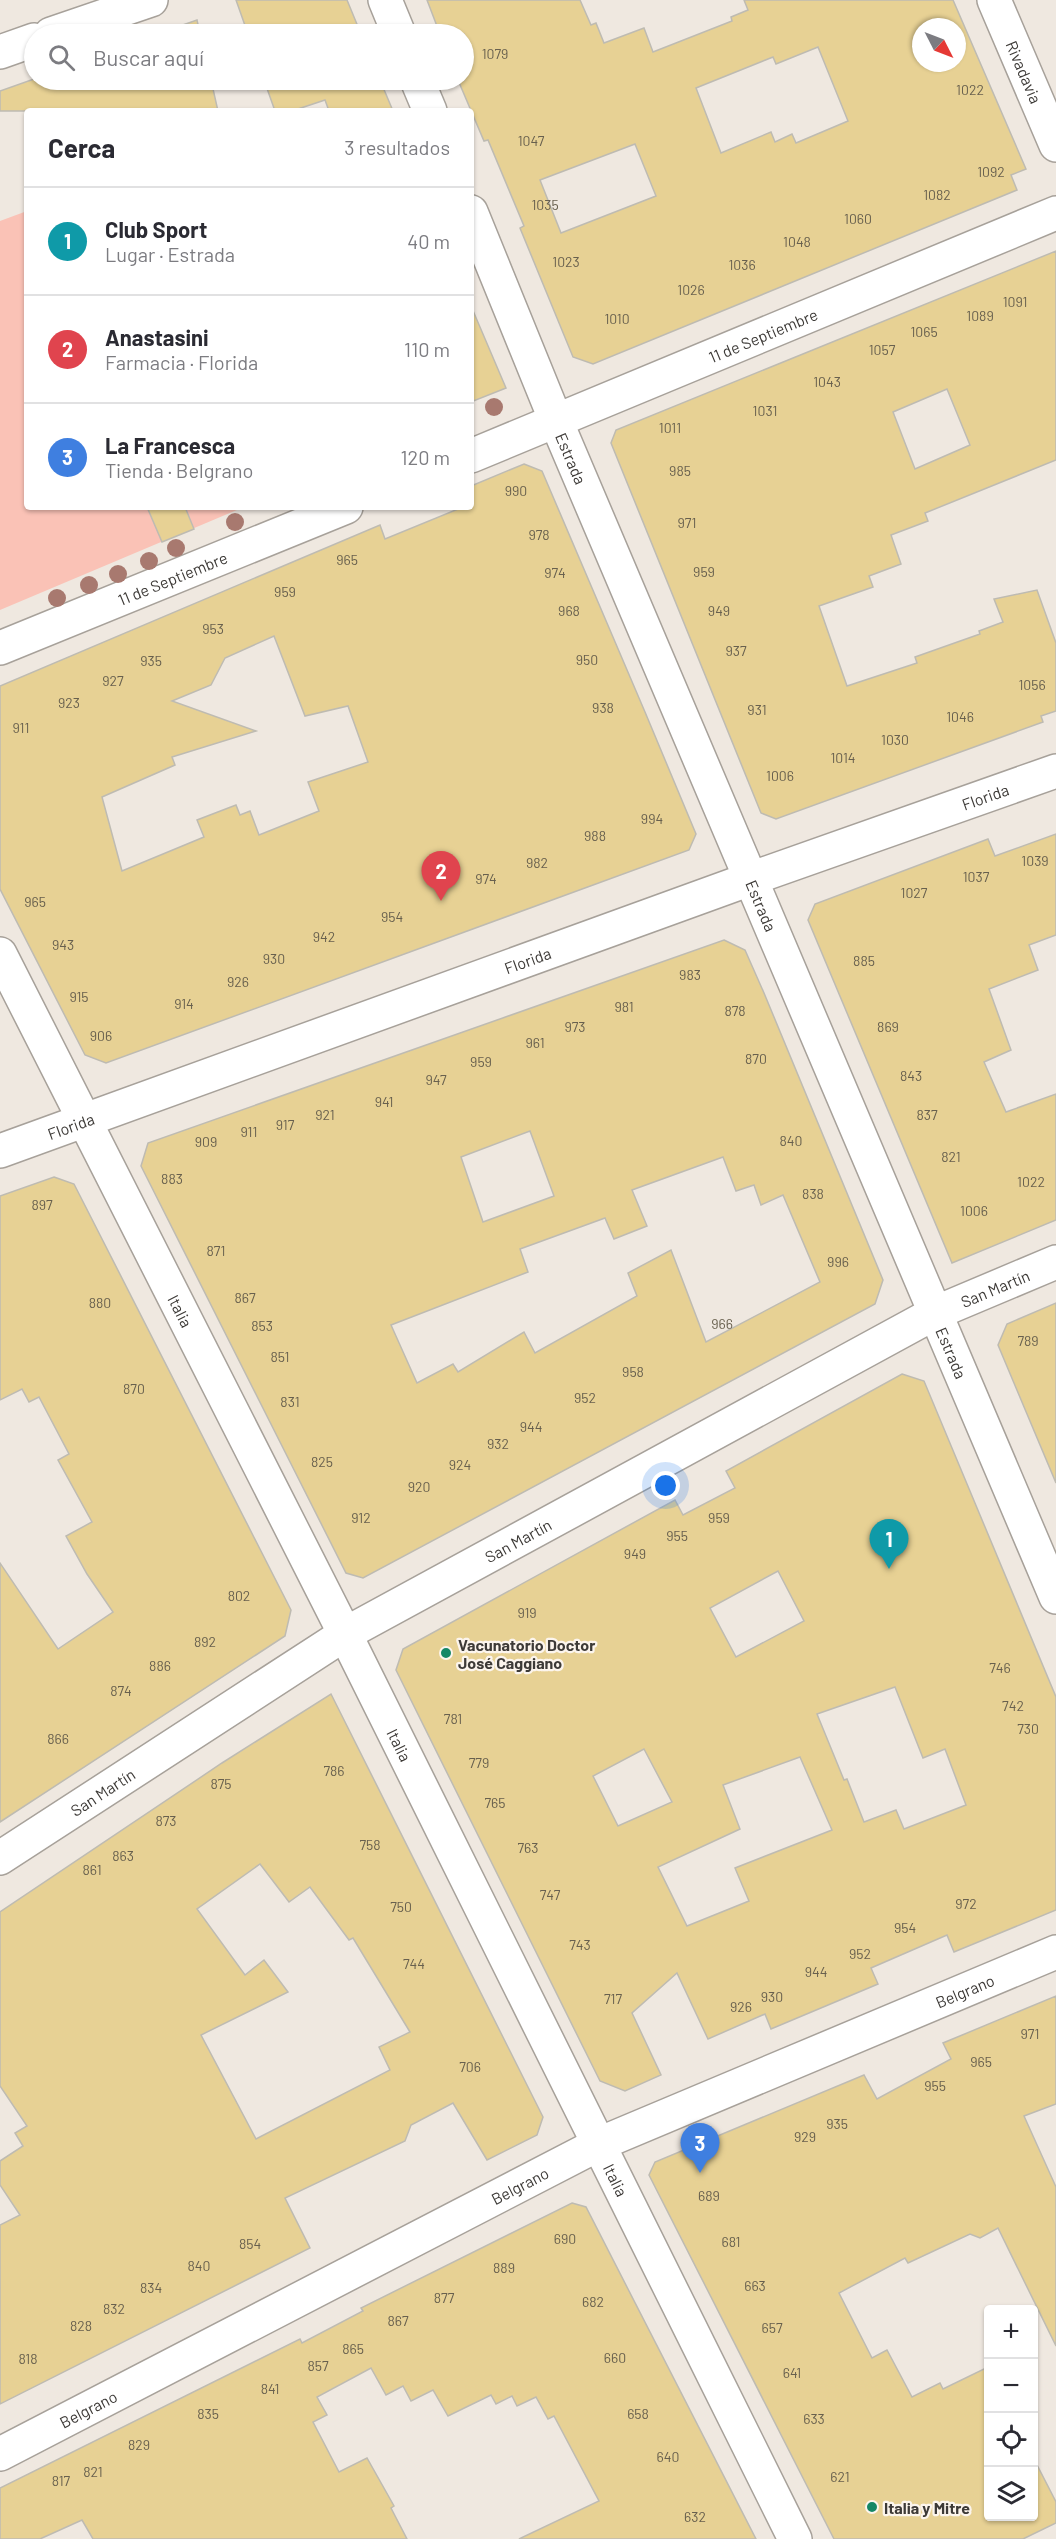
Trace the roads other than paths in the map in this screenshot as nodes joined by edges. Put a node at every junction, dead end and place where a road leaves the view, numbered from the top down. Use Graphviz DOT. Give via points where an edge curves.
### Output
graph roads {
  1 [pos="151,0"];
  2 [pos="385,0"];
  3 [pos="994,0"];
  4 [pos="80,24"];
  5 [pos="395,24"];
  6 [pos="24,44"];
  7 [pos="0,52"];
  8 [pos="421,90"];
  9 [pos="429,108"];
  10 [pos="1056,145"];
  11 [pos="1056,213"];
  12 [pos="474,219"];
  13 [pos="556,421"];
  14 [pos="474,455"];
  15 [pos="339,510"];
  16 [pos="0,648"];
  17 [pos="1056,771"];
  18 [pos="750,879"];
  19 [pos="0,954"];
  20 [pos="83,1121"];
  21 [pos="0,1151"];
  22 [pos="1056,1262"];
  23 [pos="935,1313"];
  24 [pos="1056,1596"];
  25 [pos="345,1634"];
  26 [pos="0,1858"];
  27 [pos="1056,1952"];
  28 [pos="599,2144"];
  29 [pos="0,2454"];
  30 [pos="795,2539"];
  1 -- 4 [label="street"];
  2 -- 5 [label="street"];
  3 -- 10 [label="street, Rivadavia"];
  6 -- 7 [label="street"];
  8 -- 9 [label="street"];
  11 -- 13 [label="street, 11 de Septiembre"];
  12 -- 13 [label="street, Estrada"];
  13 -- 14 [label="street, 11 de Septiembre"];
  13 -- 18 [label="street, Estrada"];
  15 -- 16 [label="street, 11 de Septiembre"];
  17 -- 18 [label="street, Florida"];
  18 -- 20 [label="street, Florida"];
  18 -- 23 [label="street, Estrada"];
  19 -- 20 [label="street, Italia"];
  20 -- 21 [label="street, Florida"];
  20 -- 25 [label="street, Italia"];
  22 -- 23 [label="street, San Martín"];
  23 -- 24 [label="street, Estrada"];
  23 -- 25 [label="street, San Martín"];
  25 -- 26 [label="street, San Martín"];
  25 -- 28 [label="street, Italia"];
  27 -- 28 [label="street, Belgrano"];
  28 -- 29 [label="street, Belgrano"];
  28 -- 30 [label="street, Italia"];
}
